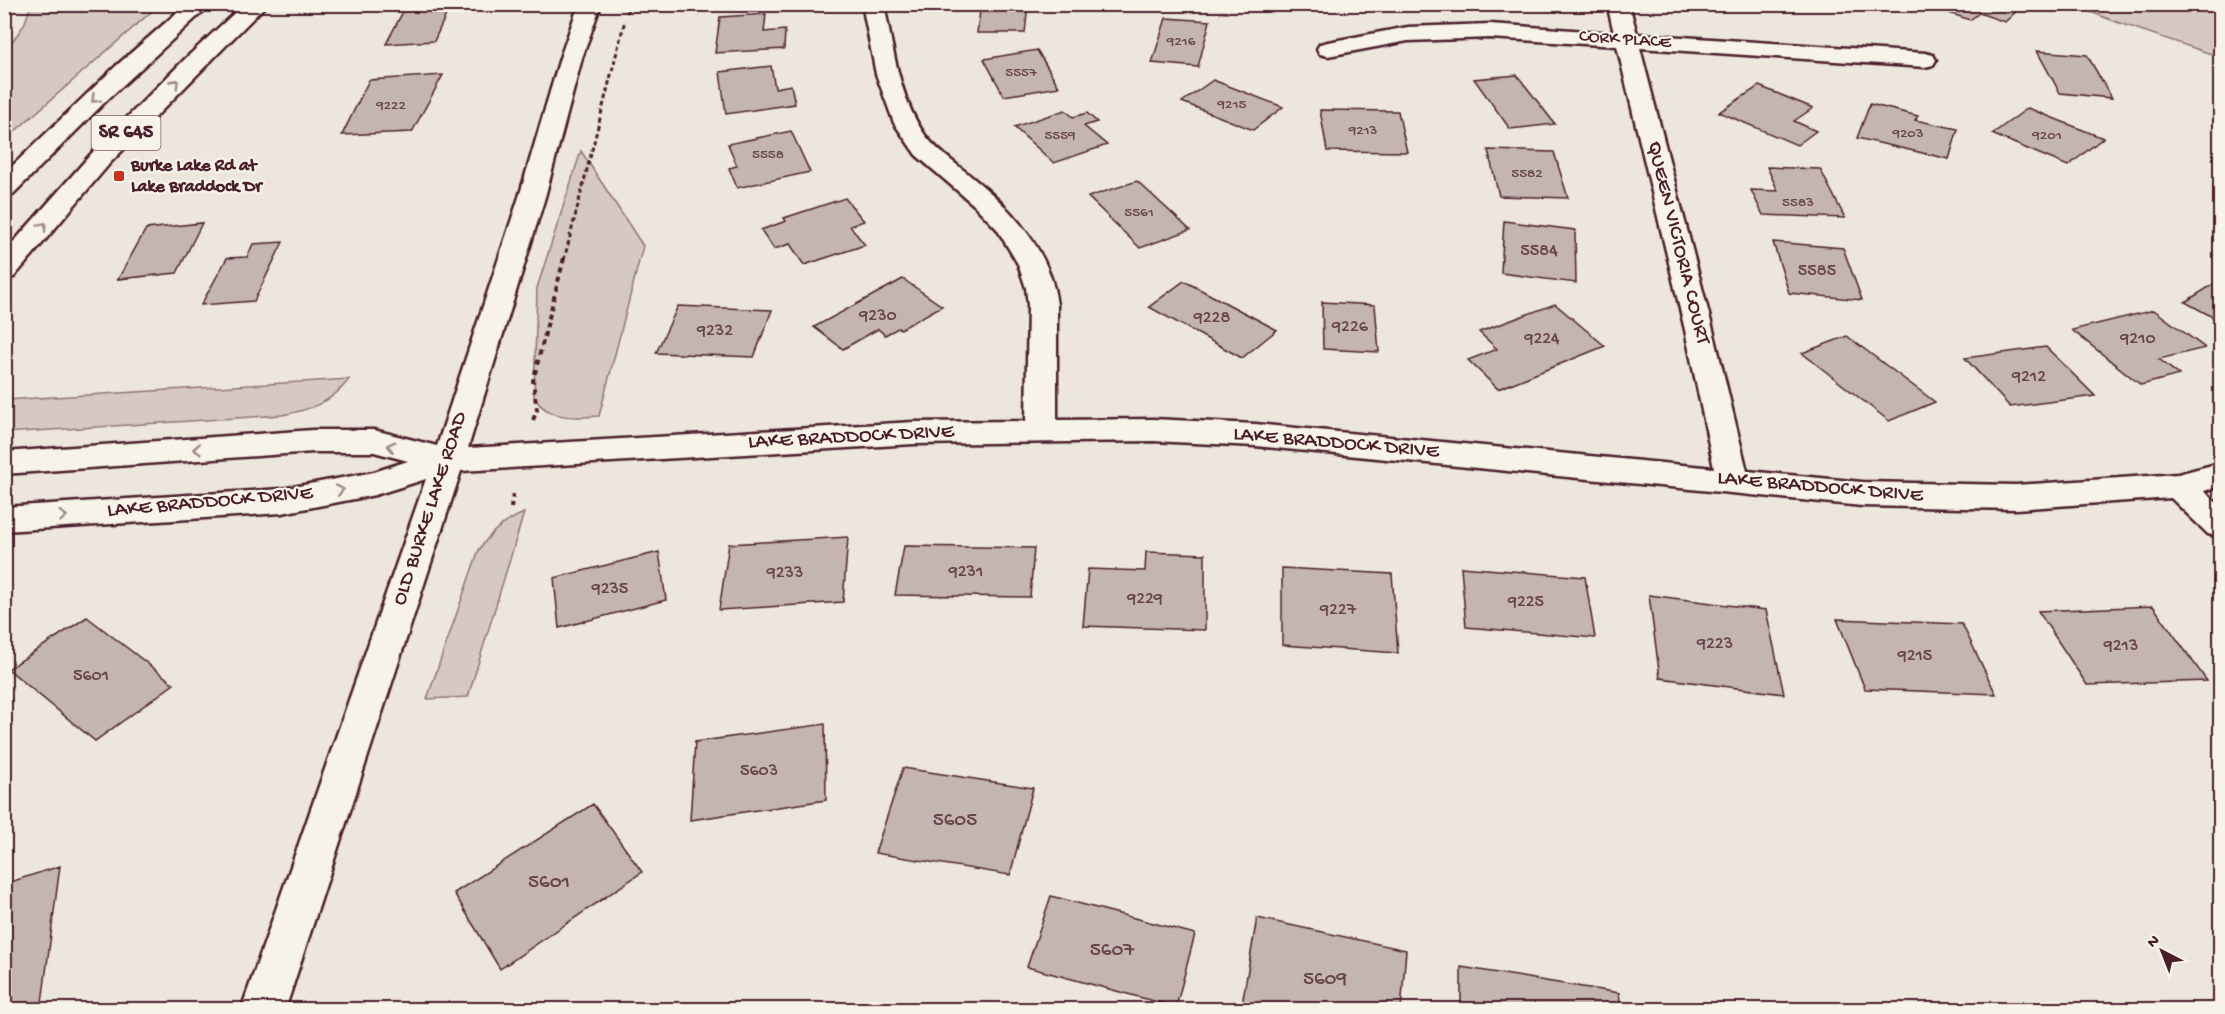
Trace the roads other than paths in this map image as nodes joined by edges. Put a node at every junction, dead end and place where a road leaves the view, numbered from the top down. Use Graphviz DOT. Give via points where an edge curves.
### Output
graph roads {
  1 [pos="201,4"];
  2 [pos="256,4"];
  3 [pos="590,4"];
  4 [pos="873,4"];
  5 [pos="1618,4"];
  6 [pos="1627,40"];
  7 [pos="1328,49"];
  8 [pos="1925,60"];
  9 [pos="4,189"];
  10 [pos="4,271"];
  11 [pos="1041,430"];
  12 [pos="448,460"];
  13 [pos="4,463"];
  14 [pos="2220,475"];
  15 [pos="1733,482"];
  16 [pos="2178,486"];
  17 [pos="4,519"];
  18 [pos="2220,525"];
  19 [pos="262,1010"];
  1 -- 9 [label="street, SR 645, one-way" via="165,33"];
  10 -- 2 [label="street, SR 645, one-way" via="101,158"];
  3 -- 12 [label="street, OLD BURKE LAKE ROAD"];
  4 -- 11 [label="street" via="902,118 932,157 1002,217 1031,262 1043,310"];
  5 -- 6 [label="street, QUEEN VICTORIA COURT"];
  6 -- 7 [label="street, CORK PLACE" via="1442,31 1377,38"];
  6 -- 8 [label="street, CORK PLACE"];
  6 -- 15 [label="street, QUEEN VICTORIA COURT"];
  11 -- 12 [label="street, LAKE BRADDOCK DRIVE" via="914,433"];
  11 -- 15 [label="street, LAKE BRADDOCK DRIVE" via="1255,435"];
  12 -- 13 [label="street, LAKE BRADDOCK DRIVE, one-way" via="374,441 333,441"];
  17 -- 12 [label="street, LAKE BRADDOCK DRIVE, one-way" via="282,501 375,483"];
  12 -- 19 [label="street, OLD BURKE LAKE ROAD"];
  14 -- 16 [label="street, LAKE BRADDOCK DRIVE"];
  15 -- 16 [label="street, LAKE BRADDOCK DRIVE" via="1940,497 2016,497"];
  16 -- 18 [label="street"];
}
